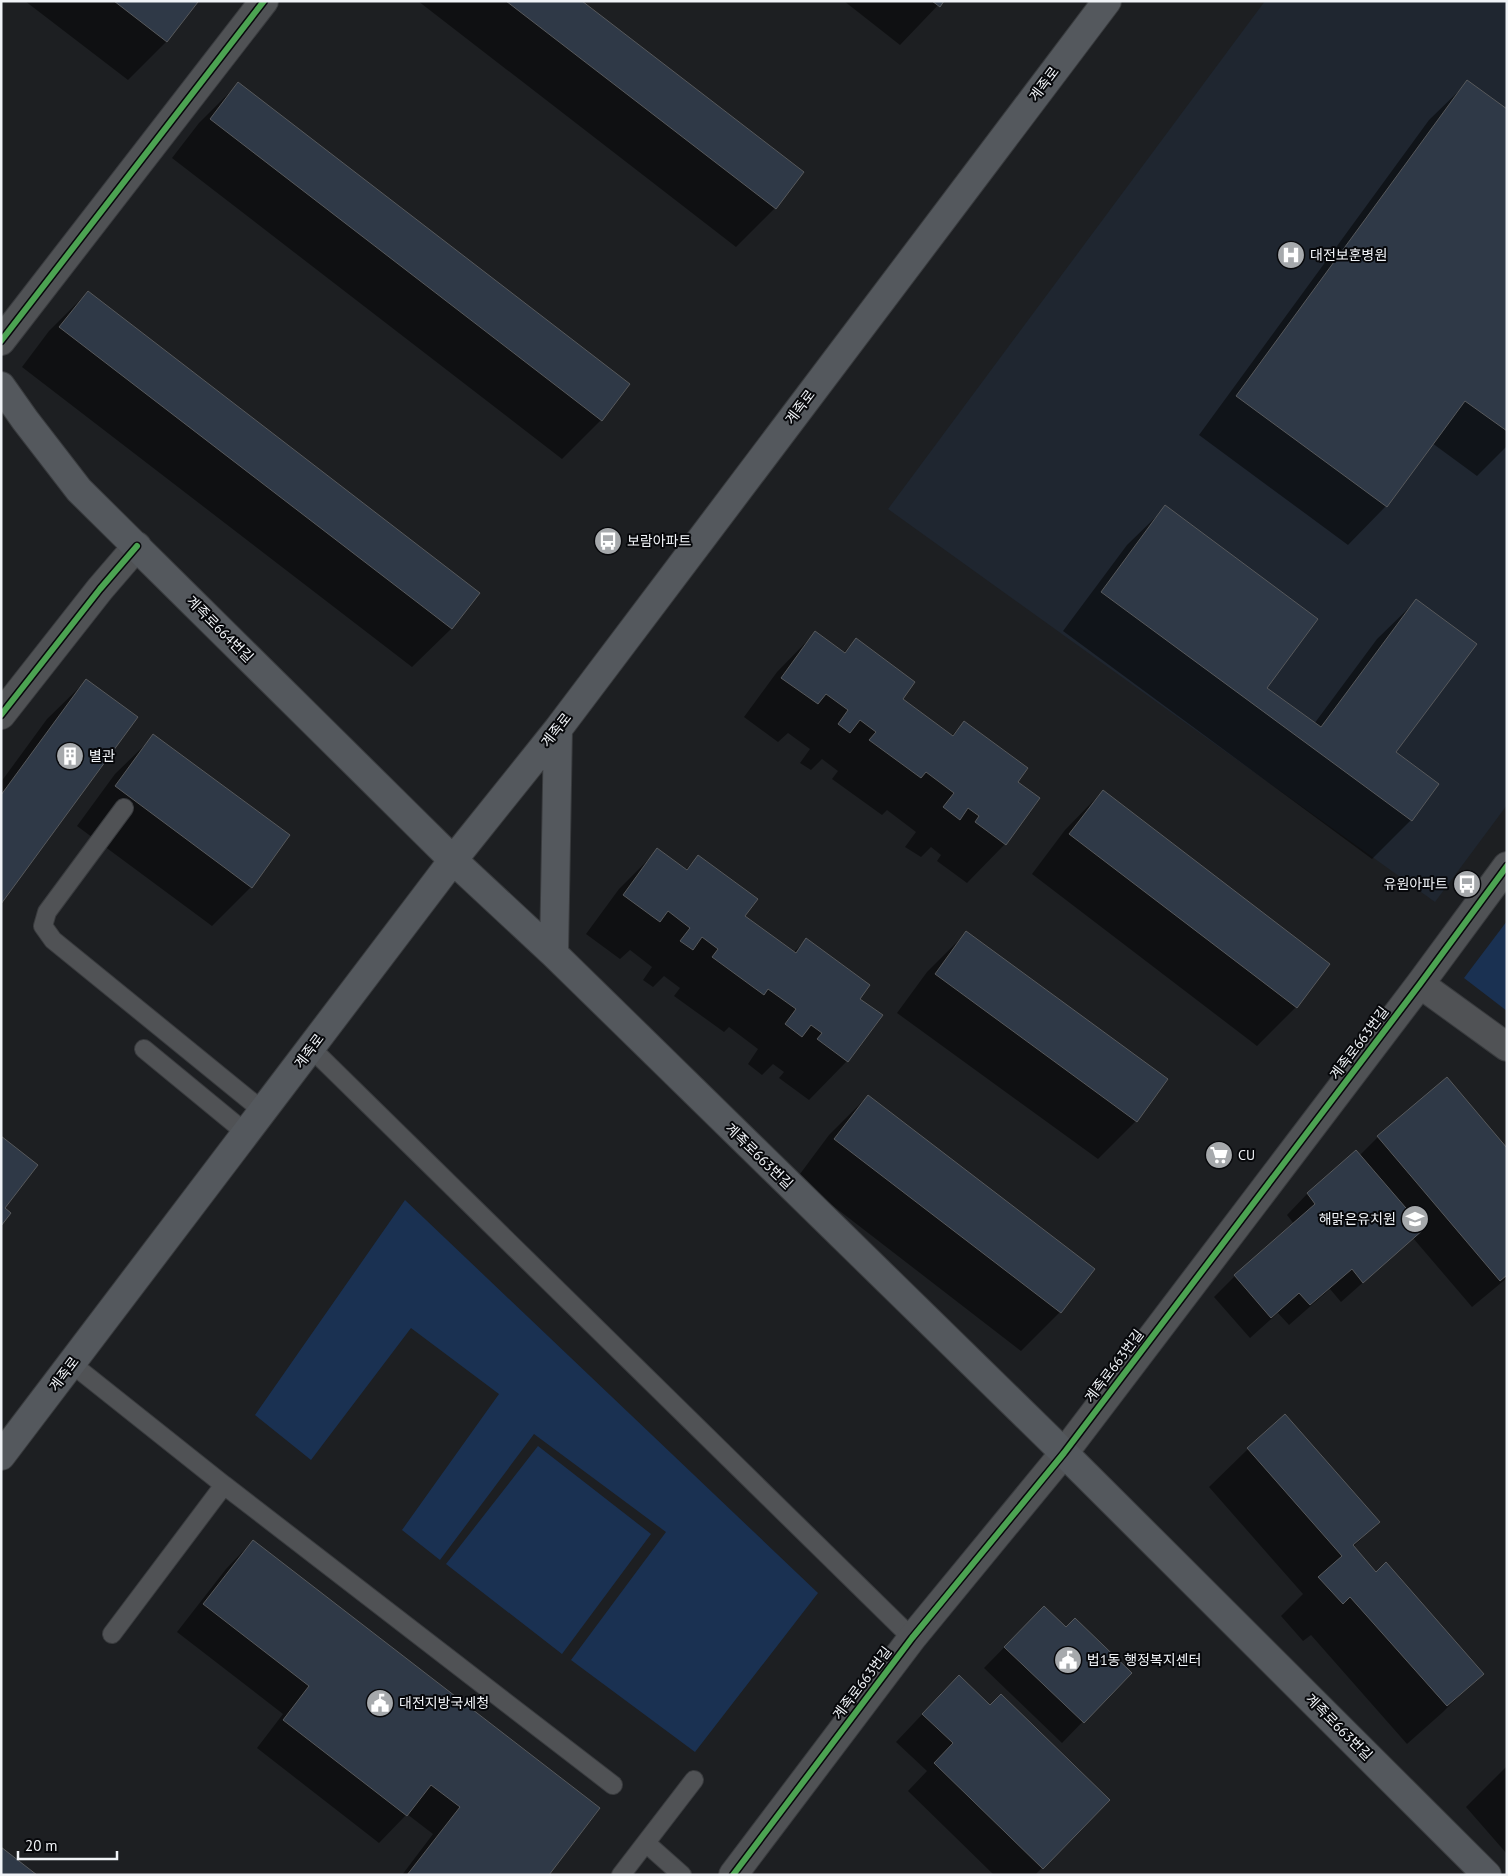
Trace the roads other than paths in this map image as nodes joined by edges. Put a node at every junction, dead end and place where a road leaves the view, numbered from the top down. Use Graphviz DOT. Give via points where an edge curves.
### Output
graph roads {
  1 [pos="264,1"];
  2 [pos="1107,1"];
  3 [pos="1,341"];
  4 [pos="1,386"];
  5 [pos="137,546"];
  6 [pos="1,715"];
  7 [pos="558,729"];
  8 [pos="124,808"];
  9 [pos="453,860"];
  10 [pos="1507,866"];
  11 [pos="554,954"];
  12 [pos="1420,984"];
  13 [pos="1507,1048"];
  14 [pos="144,1049"];
  15 [pos="312,1049"];
  16 [pos="263,1111"];
  17 [pos="246,1133"];
  18 [pos="72,1364"];
  19 [pos="1064,1453"];
  20 [pos="1,1456"];
  21 [pos="224,1485"];
  22 [pos="112,1634"];
  23 [pos="912,1638"];
  24 [pos="694,1780"];
  25 [pos="613,1785"];
  26 [pos="646,1843"];
  27 [pos="620,1875"];
  28 [pos="682,1875"];
  29 [pos="733,1875"];
  30 [pos="1487,1875"];
  1 -- 3 [label="street"];
  2 -- 7 [label="main road, 계족로"];
  4 -- 5 [label="main road, 계족로664번길" via="79,490"];
  5 -- 6 [label="street"];
  5 -- 9 [label="main road, 계족로664번길"];
  7 -- 9 [label="main road, 계족로"];
  7 -- 11 [label="main road"];
  8 -- 16 [label="lane" via="47,912 43,926 52,940"];
  9 -- 11 [label="main road, 계족로663번길"];
  9 -- 15 [label="main road, 계족로"];
  10 -- 12 [label="street, 계족로663번길"];
  11 -- 19 [label="main road, 계족로663번길"];
  12 -- 13 [label="street"];
  12 -- 19 [label="street, 계족로663번길"];
  14 -- 17 [label="lane"];
  15 -- 16 [label="main road, 계족로"];
  15 -- 23 [label="lane"];
  16 -- 17 [label="main road, 계족로"];
  17 -- 18 [label="main road, 계족로"];
  18 -- 20 [label="main road, 계족로"];
  18 -- 21 [label="lane"];
  19 -- 23 [label="street, 계족로663번길"];
  19 -- 30 [label="main road, 계족로663번길"];
  21 -- 22 [label="lane"];
  21 -- 25 [label="lane"];
  23 -- 29 [label="street, 계족로663번길"];
  24 -- 26 [label="lane"];
  26 -- 27 [label="lane"];
  26 -- 28 [label="lane"];
}
